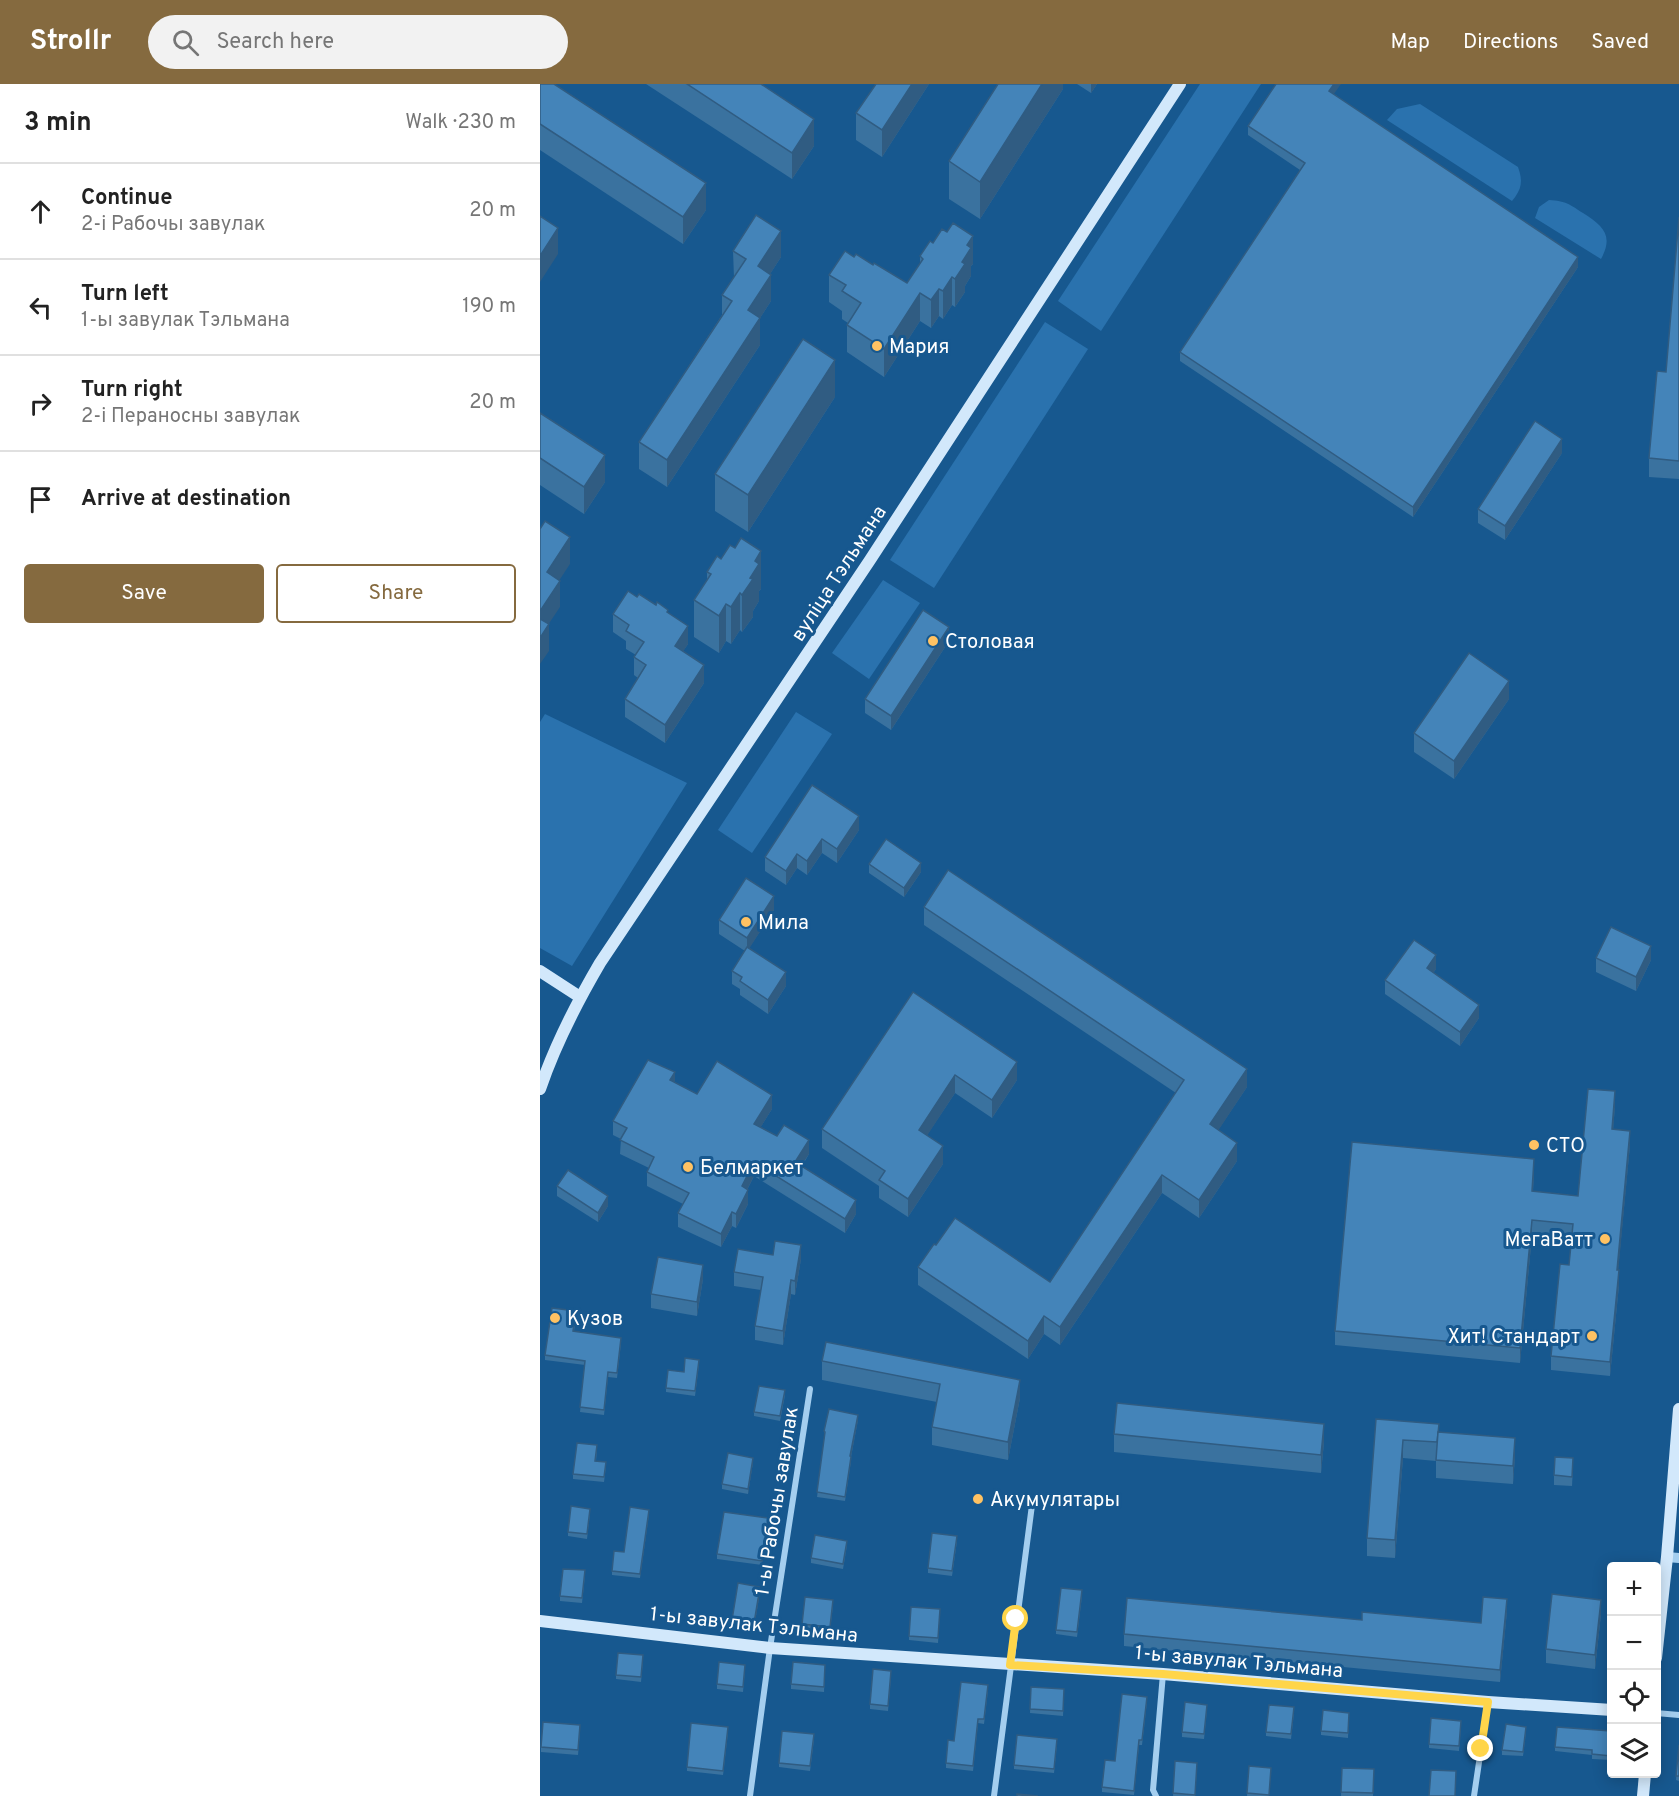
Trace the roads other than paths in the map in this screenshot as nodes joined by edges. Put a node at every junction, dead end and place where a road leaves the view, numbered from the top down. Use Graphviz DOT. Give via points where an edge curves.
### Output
graph roads {
  1 [pos="1180,84"];
  2 [pos="540,971"];
  3 [pos="580,997"];
  4 [pos="540,1089"];
  5 [pos="810,1389"];
  6 [pos="1679,1410"];
  7 [pos="1032,1505"];
  8 [pos="1673,1557"];
  9 [pos="540,1621"];
  10 [pos="1661,1628"];
  11 [pos="770,1648"];
  12 [pos="1010,1665"];
  13 [pos="1163,1674"];
  14 [pos="1488,1702"];
  15 [pos="1607,1710"];
  16 [pos="1661,1713"];
  17 [pos="1679,1715"];
  18 [pos="1645,1778"];
  19 [pos="750,1796"];
  20 [pos="994,1796"];
  21 [pos="1156,1796"];
  22 [pos="1474,1796"];
  23 [pos="1643,1796"];
  1 -- 3 [label="main road, вуліца Тэльмана"];
  2 -- 3 [label="main road"];
  3 -- 4 [label="main road, вуліца Тэльмана"];
  5 -- 11 [label="street, 1-ы Рабочы завулак"];
  6 -- 8 [label="main road"];
  7 -- 12 [label="street"];
  8 -- 10 [label="main road"];
  9 -- 11 [label="main road, 1-ы завулак Тэльмана"];
  11 -- 12 [label="main road, 1-ы завулак Тэльмана"];
  11 -- 19 [label="street, 1-ы Рабочы завулак"];
  12 -- 13 [label="main road, 1-ы завулак Тэльмана"];
  12 -- 20 [label="street"];
  13 -- 14 [label="main road, 1-ы завулак Тэльмана"];
  13 -- 21 [label="street" via="1153,1790"];
  14 -- 15 [label="main road, 1-ы завулак Тэльмана"];
  14 -- 22 [label="street"];
  16 -- 17 [label="street"];
  18 -- 23 [label="main road"];
}
